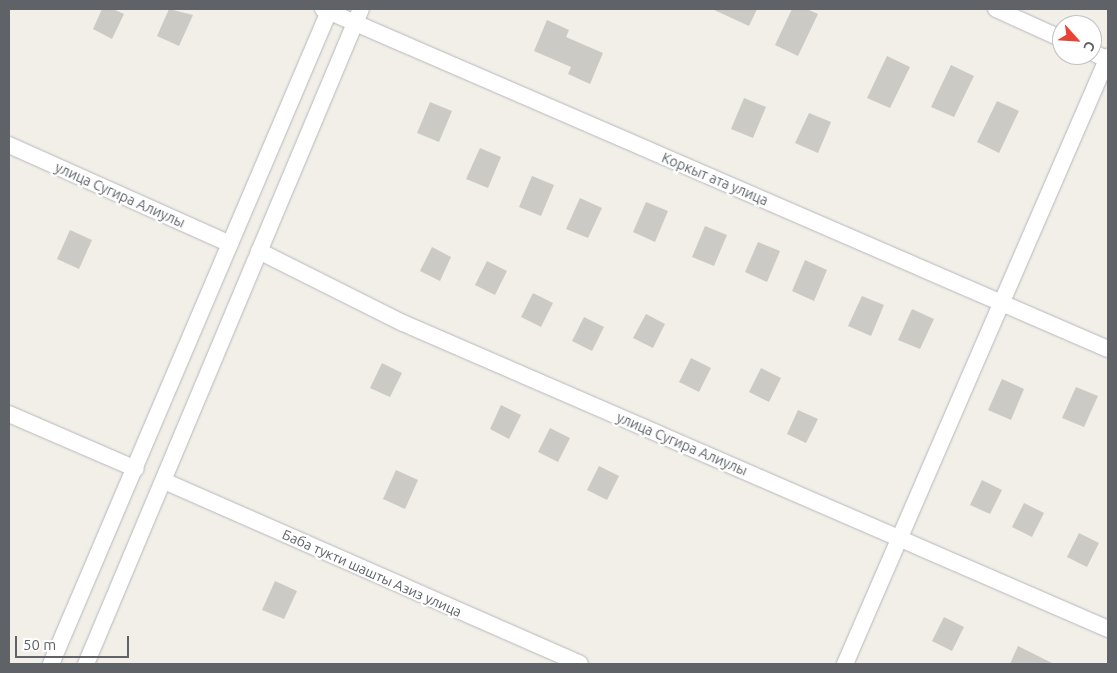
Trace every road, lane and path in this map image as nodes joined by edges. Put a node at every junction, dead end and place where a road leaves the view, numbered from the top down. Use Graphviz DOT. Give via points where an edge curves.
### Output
graph roads {
  1 [pos="996,9"];
  2 [pos="327,10"];
  3 [pos="358,16"];
  4 [pos="1052,34"];
  5 [pos="1108,59"];
  6 [pos="9,145"];
  7 [pos="230,244"];
  8 [pos="259,251"];
  9 [pos="1003,303"];
  10 [pos="1108,349"];
  11 [pos="9,414"];
  12 [pos="136,470"];
  13 [pos="164,481"];
  14 [pos="901,539"];
  15 [pos="1108,629"];
  16 [pos="51,664"];
  17 [pos="86,664"];
  18 [pos="580,664"];
  19 [pos="845,664"];
  1 -- 4 [label="street"];
  2 -- 3 [label="street, Коркыт ата улица"];
  2 -- 7 [label="street"];
  3 -- 8 [label="street"];
  3 -- 9 [label="street, Коркыт ата улица"];
  5 -- 9 [label="street"];
  6 -- 7 [label="street, улица Сугира Алиулы"];
  7 -- 12 [label="street"];
  8 -- 13 [label="street"];
  8 -- 14 [label="street, улица Сугира Алиулы" via="403,323"];
  9 -- 10 [label="street, Коркыт ата улица"];
  9 -- 14 [label="street"];
  11 -- 12 [label="street"];
  12 -- 16 [label="street"];
  13 -- 17 [label="street"];
  13 -- 18 [label="street, Баба тукти шашты Азиз улица"];
  14 -- 15 [label="street, улица Сугира Алиулы"];
  14 -- 19 [label="street"];
}
